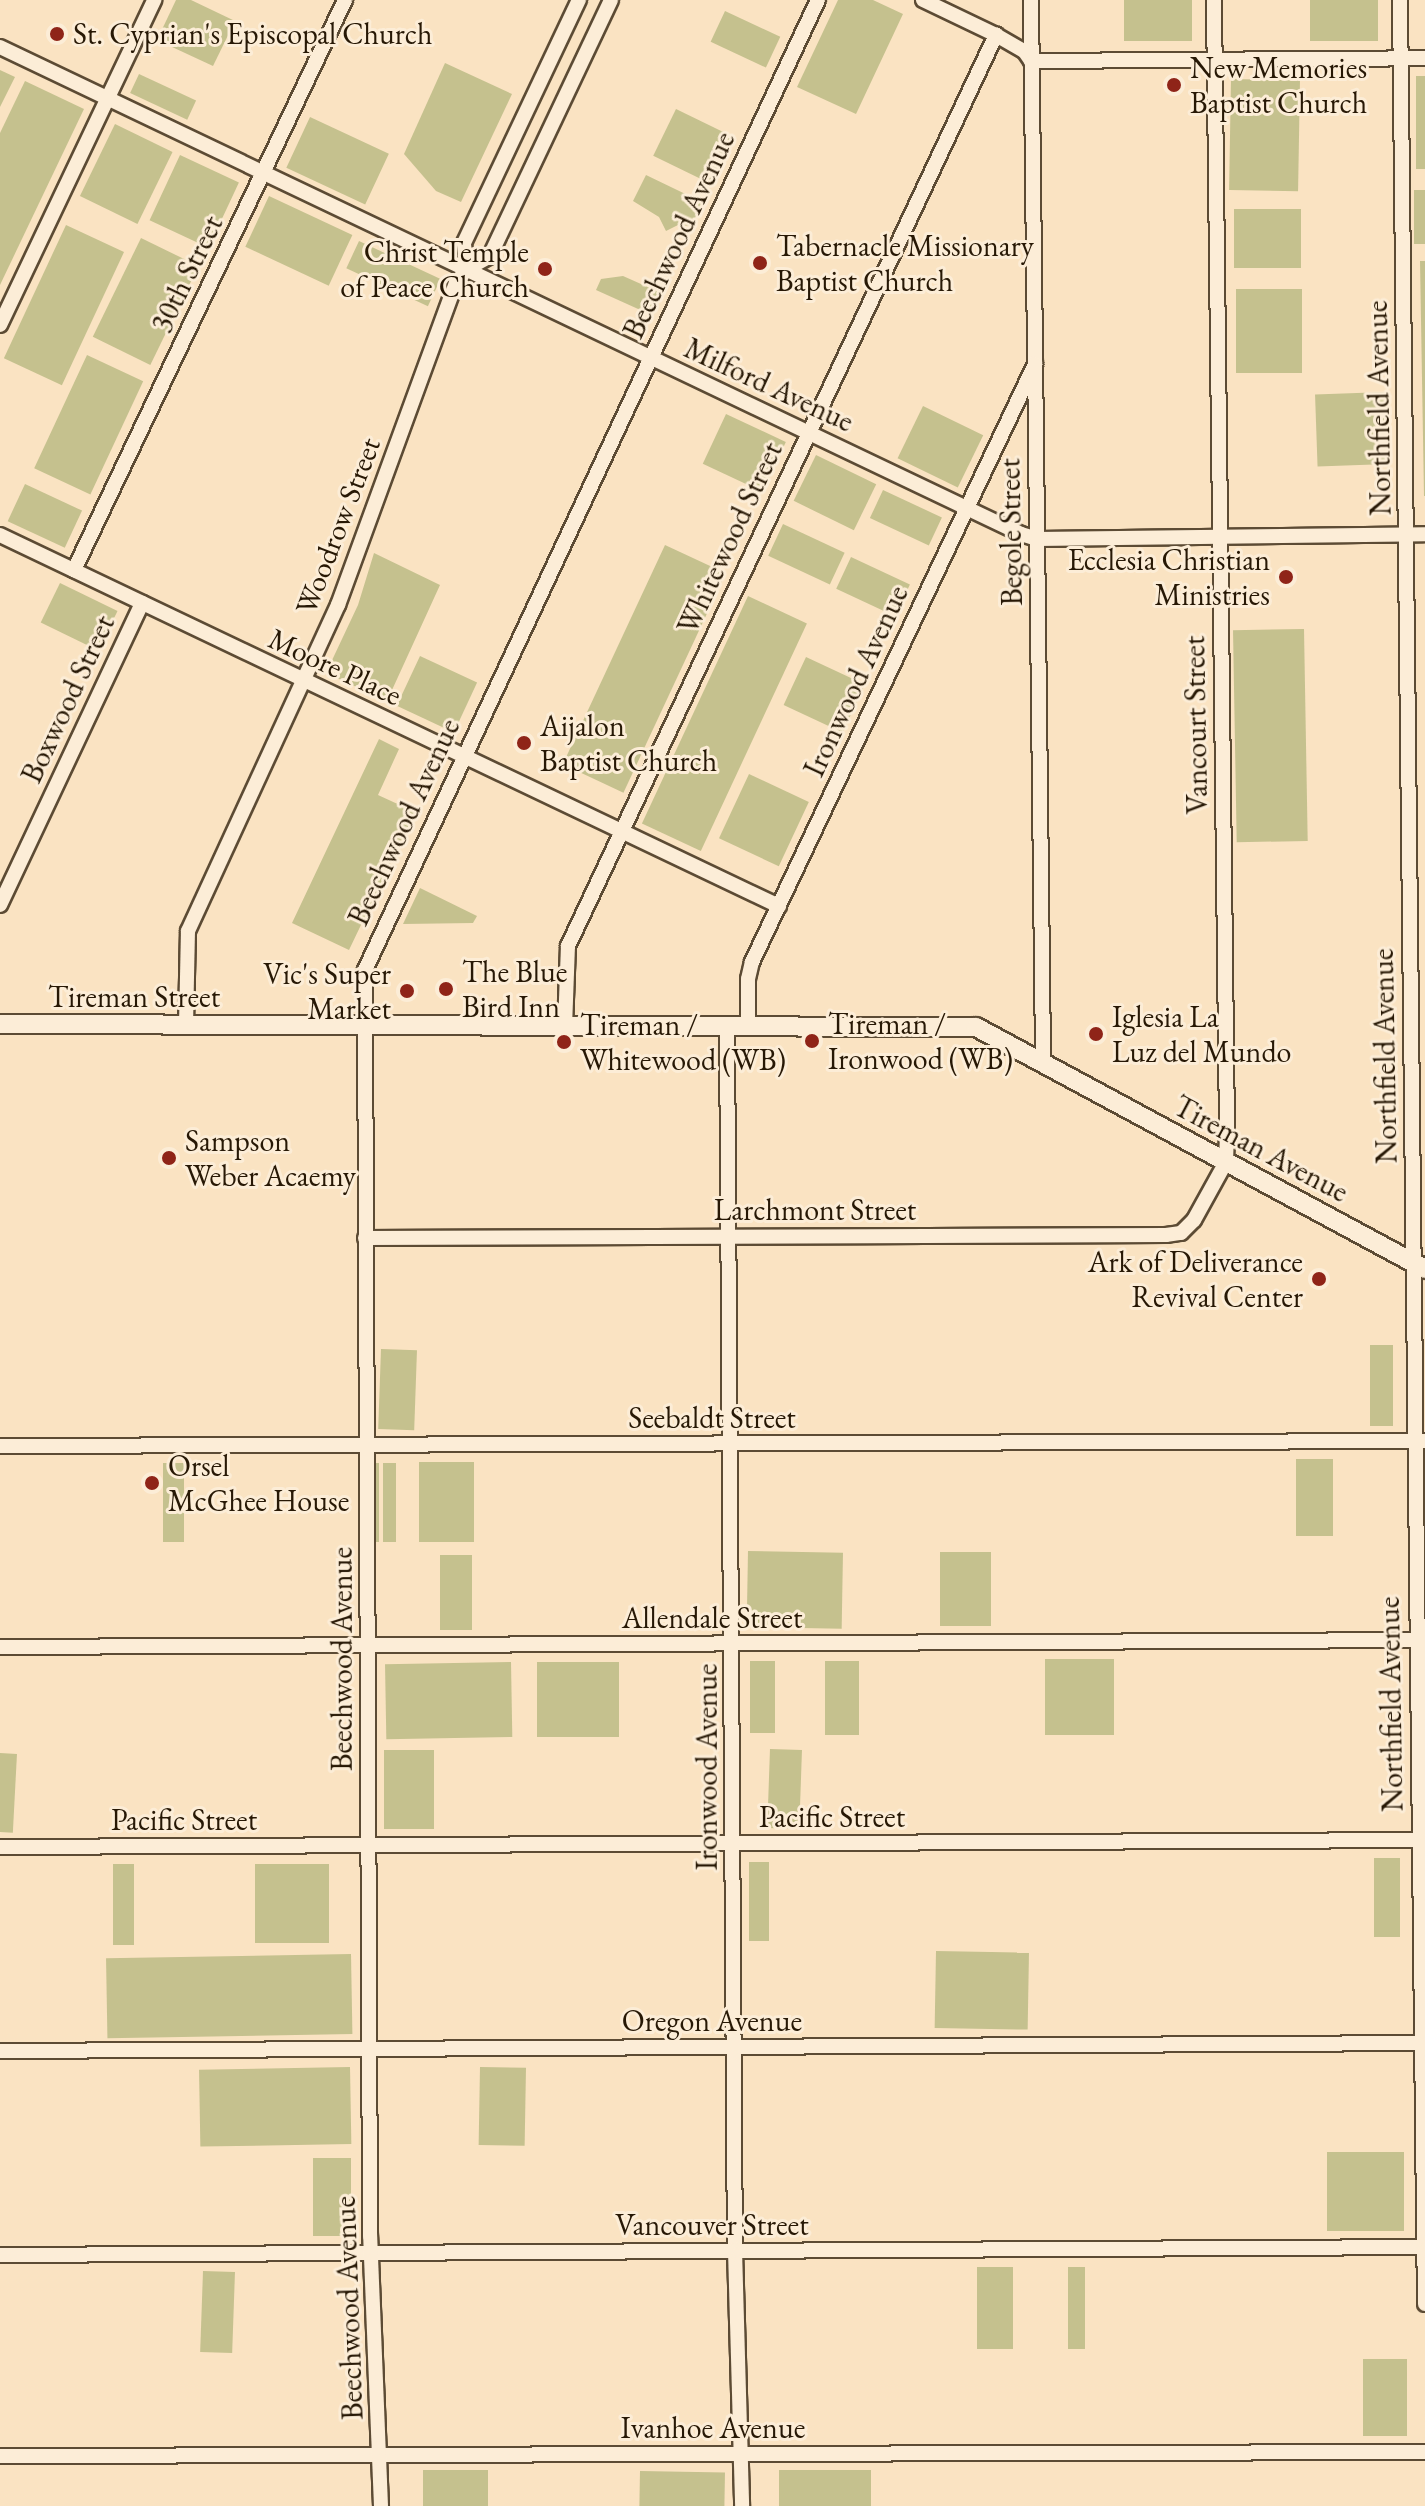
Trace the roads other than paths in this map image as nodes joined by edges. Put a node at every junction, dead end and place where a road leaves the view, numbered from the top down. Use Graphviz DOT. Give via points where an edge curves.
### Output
graph roads {
  1 [pos="154,0"];
  2 [pos="345,0"];
  3 [pos="579,0"];
  4 [pos="611,0"];
  5 [pos="818,0"];
  6 [pos="923,0"];
  7 [pos="1031,0"];
  8 [pos="1214,0"];
  9 [pos="1400,0"];
  10 [pos="996,35"];
  11 [pos="0,47"];
  12 [pos="1425,58"];
  13 [pos="1401,59"];
  14 [pos="1031,61"];
  15 [pos="1215,61"];
  16 [pos="107,99"];
  17 [pos="264,173"];
  18 [pos="467,269"];
  19 [pos="0,325"];
  20 [pos="650,358"];
  21 [pos="1036,362"];
  22 [pos="809,432"];
  23 [pos="966,507"];
  24 [pos="1425,534"];
  25 [pos="0,535"];
  26 [pos="1406,535"];
  27 [pos="1220,537"];
  28 [pos="1037,539"];
  29 [pos="74,570"];
  30 [pos="142,603"];
  31 [pos="303,681"];
  32 [pos="463,756"];
  33 [pos="622,830"];
  34 [pos="0,905"];
  35 [pos="779,906"];
  36 [pos="0,1024"];
  37 [pos="186,1025"];
  38 [pos="363,1026"];
  39 [pos="565,1027"];
  40 [pos="727,1027"];
  41 [pos="748,1027"];
  42 [pos="1043,1064"];
  43 [pos="1226,1162"];
  44 [pos="729,1236"];
  45 [pos="365,1238"];
  46 [pos="1418,1266"];
  47 [pos="1419,1441"];
  48 [pos="731,1444"];
  49 [pos="367,1445"];
  50 [pos="0,1446"];
  51 [pos="1420,1640"];
  52 [pos="733,1644"];
  53 [pos="369,1645"];
  54 [pos="0,1647"];
  55 [pos="1422,1840"];
  56 [pos="733,1844"];
  57 [pos="368,1845"];
  58 [pos="0,1847"];
  59 [pos="1423,2043"];
  60 [pos="734,2047"];
  61 [pos="369,2049"];
  62 [pos="0,2051"];
  63 [pos="1425,2247"];
  64 [pos="735,2250"];
  65 [pos="371,2254"];
  66 [pos="0,2255"];
  67 [pos="1425,2304"];
  68 [pos="1425,2452"];
  69 [pos="380,2454"];
  70 [pos="741,2454"];
  71 [pos="0,2456"];
  72 [pos="381,2506"];
  73 [pos="742,2506"];
  1 -- 16 [label="street"];
  2 -- 17 [label="street, 30th Street"];
  3 -- 18 [label="street, Woodrow Street" via="464,243"];
  4 -- 18 [label="street, Woodrow Street" via="490,256"];
  5 -- 20 [label="street, Beechwood Avenue"];
  6 -- 10 [label="street"];
  7 -- 14 [label="street, Begole Street"];
  8 -- 15 [label="street, Vancourt Street"];
  9 -- 13 [label="street, Northfield Avenue"];
  10 -- 14 [label="street"];
  10 -- 22 [label="street, Whitewood Street"];
  11 -- 16 [label="street, Milford Avenue"];
  12 -- 13 [label="street"];
  13 -- 15 [label="street"];
  13 -- 26 [label="street, Northfield Avenue"];
  14 -- 15 [label="street"];
  14 -- 21 [label="street, Begole Street"];
  15 -- 27 [label="street, Vancourt Street"];
  16 -- 17 [label="street, Milford Avenue"];
  16 -- 19 [label="street"];
  17 -- 18 [label="street, Milford Avenue"];
  17 -- 29 [label="street, 30th Street"];
  18 -- 20 [label="street, Milford Avenue"];
  18 -- 31 [label="street, Woodrow Street" via="456,283 338,605"];
  20 -- 22 [label="street, Milford Avenue"];
  20 -- 32 [label="street, Beechwood Avenue"];
  21 -- 23 [label="street, Ironwood Avenue"];
  21 -- 28 [label="street, Begole Street"];
  22 -- 23 [label="street, Milford Avenue"];
  22 -- 33 [label="street, Whitewood Street"];
  23 -- 28 [label="street, Milford Avenue"];
  23 -- 35 [label="street, Ironwood Avenue"];
  24 -- 26 [label="street, Milford Avenue"];
  25 -- 29 [label="street, Moore Place"];
  26 -- 27 [label="street, Milford Avenue"];
  26 -- 46 [label="street, Northfield Avenue"];
  27 -- 28 [label="street, Milford Avenue"];
  27 -- 43 [label="street, Vancourt Street"];
  28 -- 42 [label="street, Begole Street"];
  29 -- 30 [label="street, Moore Place"];
  30 -- 31 [label="street, Moore Place"];
  30 -- 34 [label="street, Boxwood Street"];
  31 -- 32 [label="street, Moore Place"];
  31 -- 37 [label="street, Woodrow Street" via="188,931"];
  32 -- 33 [label="street, Moore Place"];
  32 -- 38 [label="street, Beechwood Avenue" via="368,960"];
  33 -- 35 [label="street, Moore Place"];
  33 -- 39 [label="street, Whitewood Street" via="566,952"];
  35 -- 41 [label="street, Ironwood Avenue" via="748,972"];
  36 -- 37 [label="street, Tireman Street"];
  37 -- 38 [label="street, Tireman Street"];
  38 -- 39 [label="street, Tireman Street"];
  38 -- 45 [label="street, Beechwood Avenue"];
  39 -- 40 [label="street, Tireman Street"];
  40 -- 41 [label="street, Tireman Street"];
  40 -- 44 [label="street, Ironwood Avenue"];
  41 -- 42 [label="street, Tireman Avenue" via="976,1027"];
  42 -- 43 [label="street, Tireman Avenue"];
  43 -- 44 [label="street, Larchmont Street" via="1189,1227 1166,1235"];
  43 -- 46 [label="street, Tireman Avenue"];
  44 -- 45 [label="street, Larchmont Street"];
  44 -- 48 [label="street, Ironwood Avenue"];
  45 -- 49 [label="street, Beechwood Avenue"];
  46 -- 47 [label="street, Northfield Avenue"];
  47 -- 48 [label="street, Seebaldt Street"];
  47 -- 51 [label="street, Northfield Avenue"];
  48 -- 49 [label="street, Seebaldt Street"];
  48 -- 52 [label="street, Ironwood Avenue"];
  49 -- 50 [label="street, Seebaldt Street"];
  49 -- 53 [label="street, Beechwood Avenue"];
  51 -- 52 [label="street, Allendale Street"];
  51 -- 55 [label="street, Northfield Avenue"];
  52 -- 53 [label="street, Allendale Street"];
  52 -- 56 [label="street, Ironwood Avenue"];
  53 -- 54 [label="street, Allendale Street"];
  53 -- 57 [label="street, Beechwood Avenue"];
  55 -- 56 [label="street, Pacific Street"];
  55 -- 59 [label="street, Northfield Avenue"];
  56 -- 57 [label="street, Pacific Street"];
  56 -- 60 [label="street, Ironwood Avenue"];
  57 -- 58 [label="street, Pacific Street"];
  57 -- 61 [label="street, Beechwood Avenue"];
  59 -- 60 [label="street, Oregon Avenue"];
  59 -- 63 [label="street, Northfield Avenue"];
  60 -- 61 [label="street, Oregon Avenue"];
  60 -- 64 [label="street, Ironwood Avenue"];
  61 -- 62 [label="street, Oregon Avenue"];
  61 -- 65 [label="street, Beechwood Avenue"];
  63 -- 64 [label="street, Vancouver Street"];
  63 -- 67 [label="street, Northfield Avenue"];
  64 -- 65 [label="street, Vancouver Street"];
  64 -- 70 [label="street, Ironwood Avenue"];
  65 -- 66 [label="street, Vancouver Street"];
  65 -- 69 [label="street, Beechwood Avenue"];
  68 -- 70 [label="street, Ivanhoe Avenue"];
  69 -- 70 [label="street, Ivanhoe Avenue"];
  69 -- 71 [label="street, Ivanhoe Avenue"];
  69 -- 72 [label="street, Beechwood Avenue"];
  70 -- 73 [label="street, Ironwood Avenue"];
}
